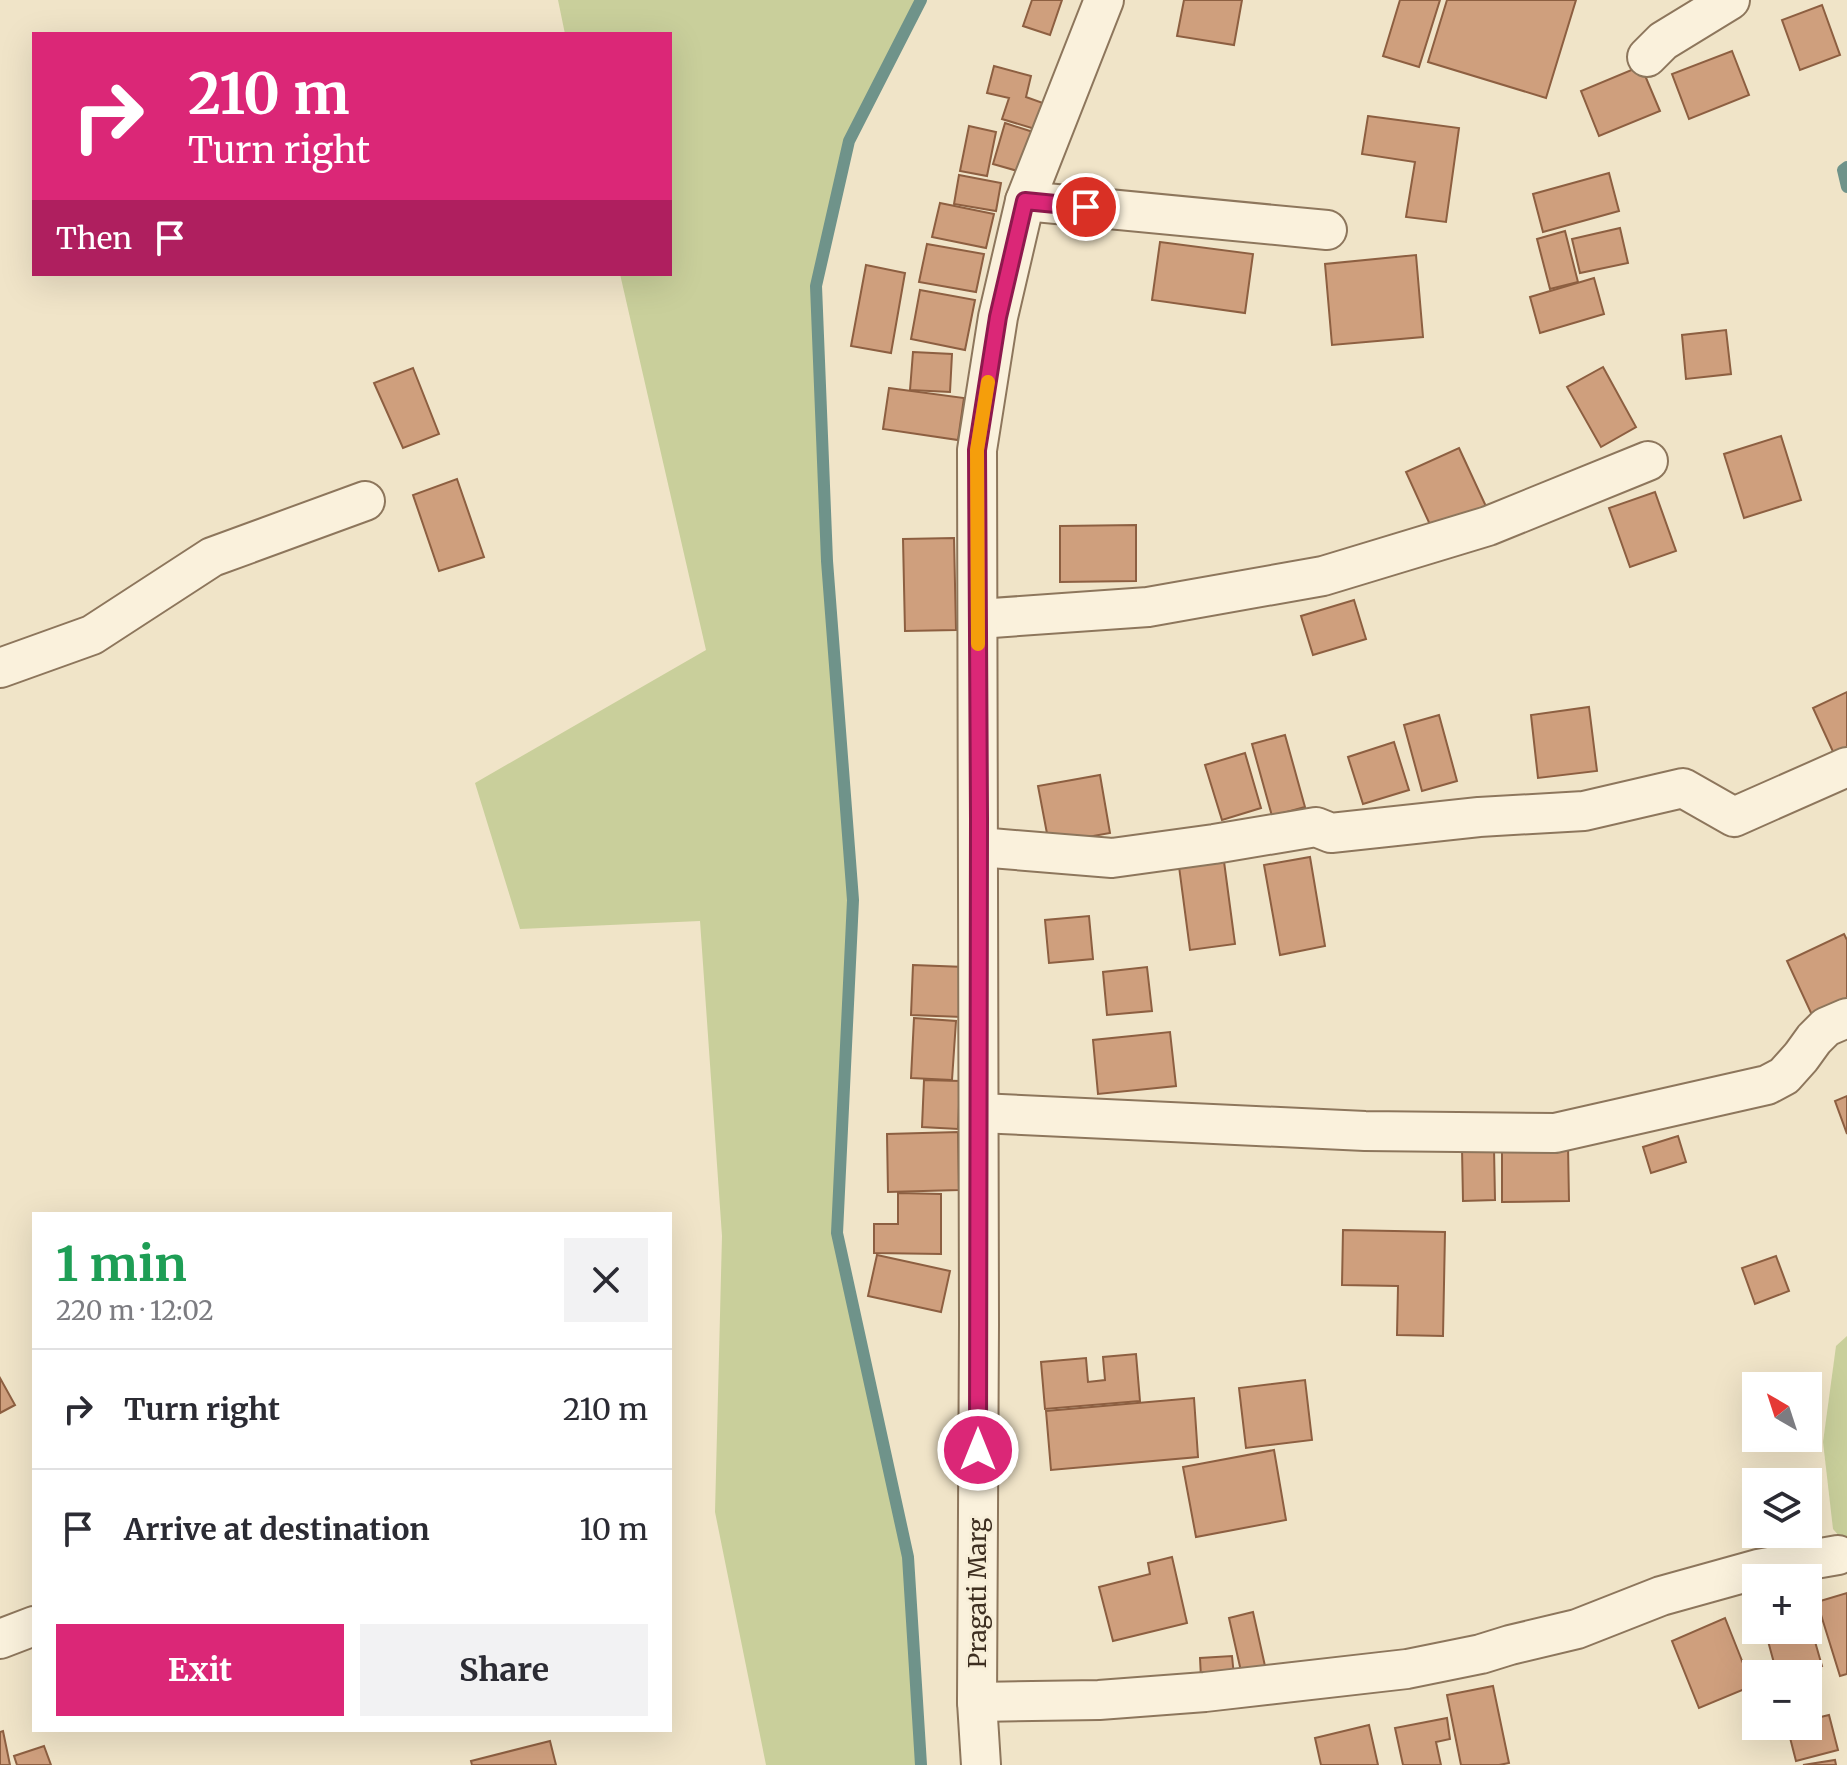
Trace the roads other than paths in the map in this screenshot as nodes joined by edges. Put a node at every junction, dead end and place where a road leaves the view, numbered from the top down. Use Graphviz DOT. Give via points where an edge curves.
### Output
graph roads {
  1 [pos="1104,0"];
  2 [pos="1730,0"];
  3 [pos="1647,57"];
  4 [pos="1025,201"];
  5 [pos="1327,230"];
  6 [pos="1648,461"];
  7 [pos="365,501"];
  8 [pos="978,619"];
  9 [pos="0,668"];
  10 [pos="1847,767"];
  11 [pos="979,847"];
  12 [pos="1847,1018"];
  13 [pos="979,1113"];
  14 [pos="1838,1555"];
  15 [pos="32,1627"];
  16 [pos="0,1639"];
  17 [pos="977,1702"];
  18 [pos="981,1765"];
  1 -- 4 [label="street, Pragati Marg"];
  2 -- 3 [label="street" via="1663,41"];
  4 -- 5 [label="street"];
  4 -- 8 [label="street, Pragati Marg" via="998,317 977,450"];
  6 -- 8 [label="street" via="1488,526 1323,576 1148,607"];
  7 -- 9 [label="street" via="212,557 92,635"];
  8 -- 11 [label="street, Pragati Marg"];
  10 -- 11 [label="street" via="1734,817 1683,788 1584,811 1331,833 1316,827 1112,858"];
  11 -- 13 [label="street, Pragati Marg"];
  12 -- 13 [label="street" via="1826,1027 1784,1076 1767,1085 1555,1133 1365,1131"];
  13 -- 17 [label="street, Pragati Marg"];
  14 -- 17 [label="street" via="1758,1569 1661,1596 1577,1629 1407,1669 1205,1692"];
  15 -- 16 [label="street"];
  17 -- 18 [label="street, Pragati Marg"];
}
